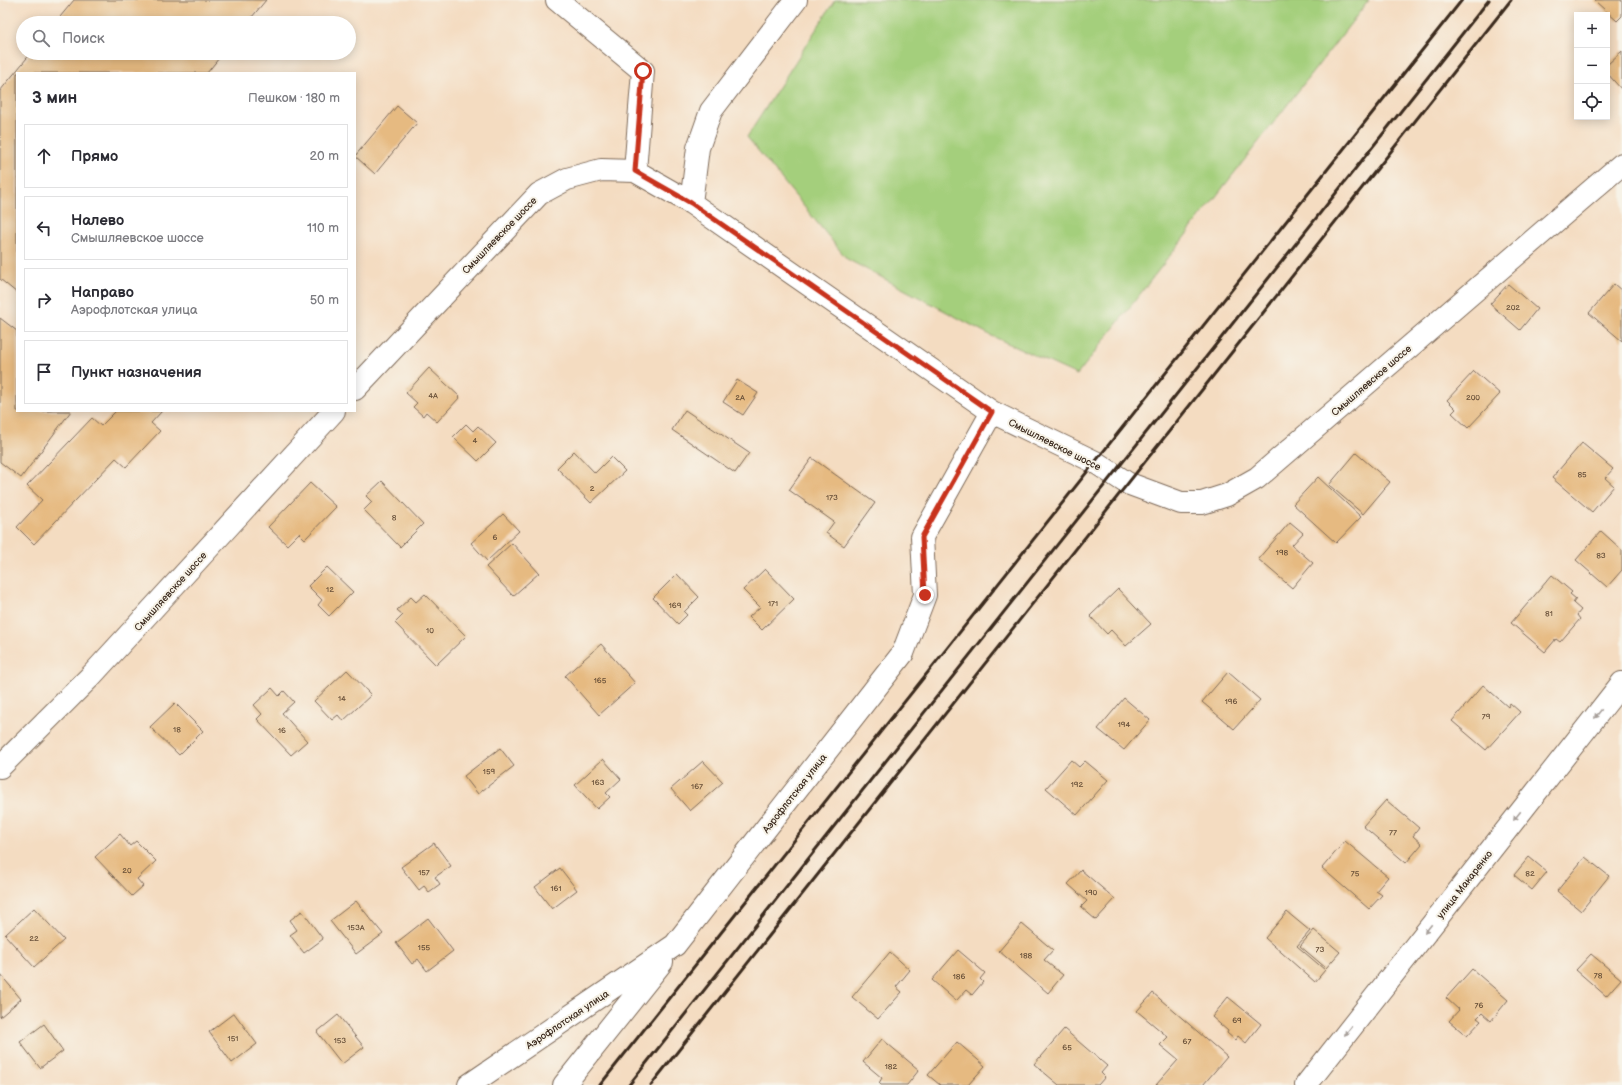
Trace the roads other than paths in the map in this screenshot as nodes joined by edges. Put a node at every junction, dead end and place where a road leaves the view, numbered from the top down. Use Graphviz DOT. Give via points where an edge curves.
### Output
graph roads {
  1 [pos="557,0"];
  2 [pos="796,0"];
  3 [pos="1622,164"];
  4 [pos="635,171"];
  5 [pos="691,203"];
  6 [pos="356,387"];
  7 [pos="333,412"];
  8 [pos="992,412"];
  9 [pos="1622,683"];
  10 [pos="0,767"];
  11 [pos="675,946"];
  12 [pos="469,1085"];
  13 [pos="564,1085"];
  14 [pos="1306,1085"];
  1 -- 4 [label="street" via="643,71"];
  2 -- 5 [label="street" via="711,112 698,148"];
  3 -- 8 [label="street, Смышляевское шоссе" via="1256,478 1227,495 1202,503 1181,503 1128,483 1095,462"];
  4 -- 5 [label="street, Смышляевское шоссе"];
  4 -- 6 [label="street, Смышляевское шоссе" via="601,170 567,179 539,194"];
  5 -- 8 [label="street, Смышляевское шоссе"];
  7 -- 10 [label="street, Смышляевское шоссе" via="91,676"];
  8 -- 11 [label="street, Аэрофлотская улица" via="922,537 925,595 903,653"];
  9 -- 14 [label="street, улица Макаренко, one-way"];
  11 -- 12 [label="street, Аэрофлотская улица"];
  11 -- 13 [label="street"];
}
